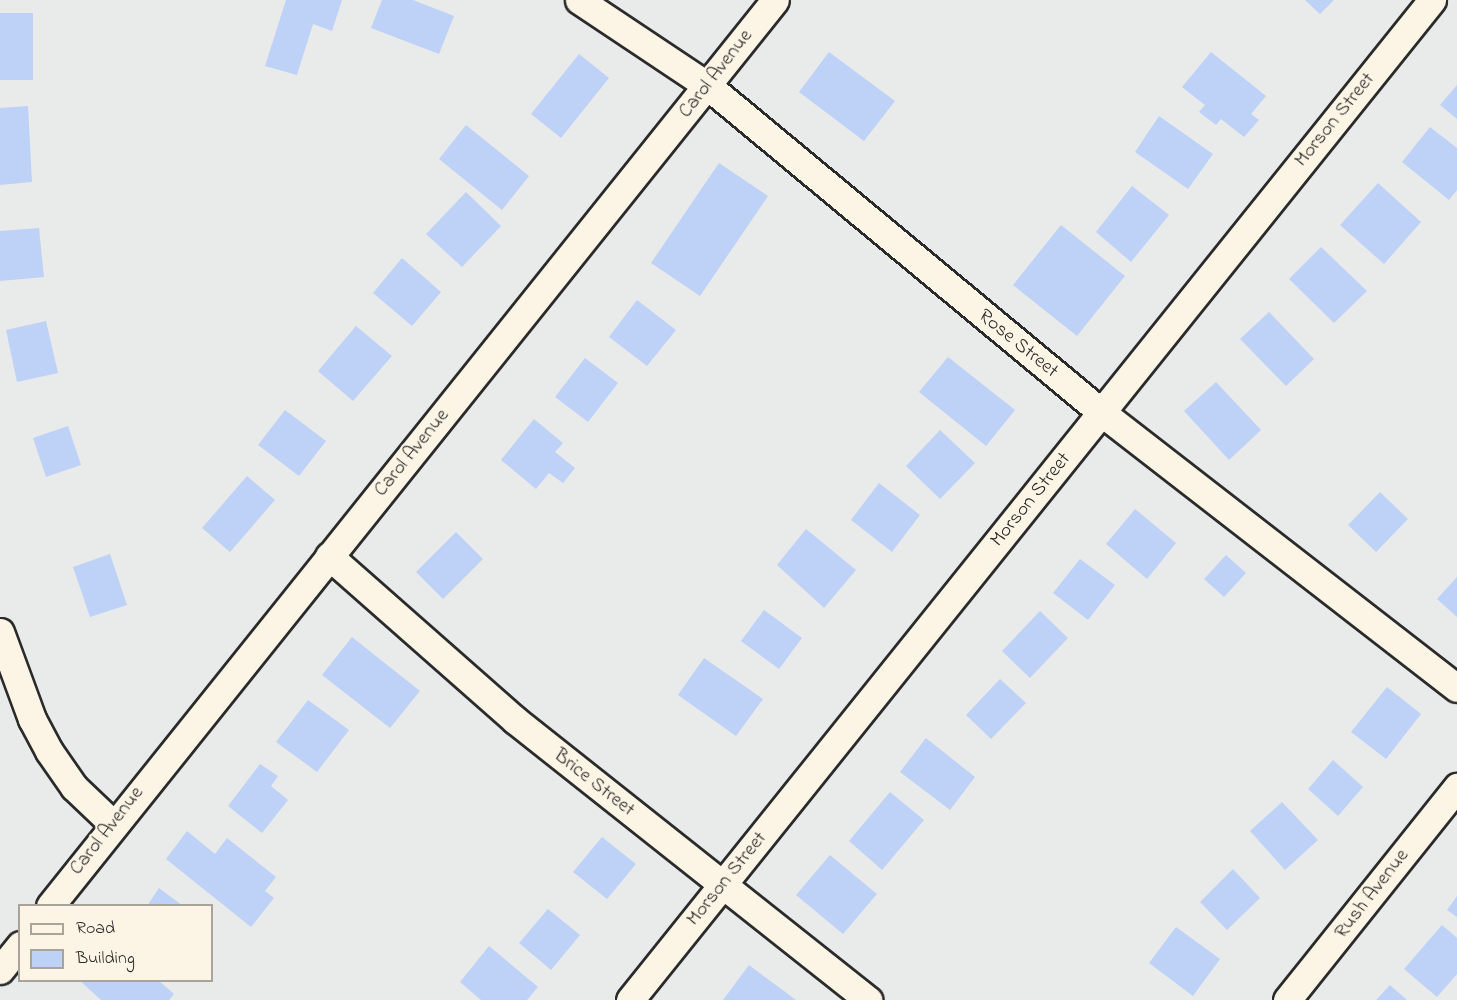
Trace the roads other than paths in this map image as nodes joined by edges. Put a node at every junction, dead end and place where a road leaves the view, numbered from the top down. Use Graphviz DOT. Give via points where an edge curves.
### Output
graph roads {
  1 [pos="579,0"];
  2 [pos="774,0"];
  3 [pos="1432,0"];
  4 [pos="708,86"];
  5 [pos="1101,412"];
  6 [pos="329,556"];
  7 [pos="0,632"];
  8 [pos="1457,688"];
  9 [pos="1457,787"];
  10 [pos="113,824"];
  11 [pos="723,884"];
  12 [pos="52,904"];
  13 [pos="18,948"];
  14 [pos="0,970"];
  15 [pos="630,1000"];
  16 [pos="868,1000"];
  17 [pos="1287,1000"];
  1 -- 4 [label="street, Rose Street"];
  2 -- 4 [label="street, Carol Avenue"];
  3 -- 5 [label="street, Morson Street"];
  4 -- 5 [label="street, Rose Street"];
  4 -- 6 [label="street, Carol Avenue"];
  5 -- 8 [label="street, Rose Street"];
  5 -- 11 [label="street, Morson Street"];
  6 -- 10 [label="street, Carol Avenue"];
  6 -- 11 [label="street, Brice Street" via="515,720"];
  7 -- 10 [label="street" via="32,719 50,751 74,788"];
  9 -- 17 [label="street, Rush Avenue"];
  10 -- 12 [label="street, Carol Avenue"];
  11 -- 15 [label="street, Morson Street"];
  11 -- 16 [label="street, Brice Street"];
  13 -- 14 [label="street"];
}
